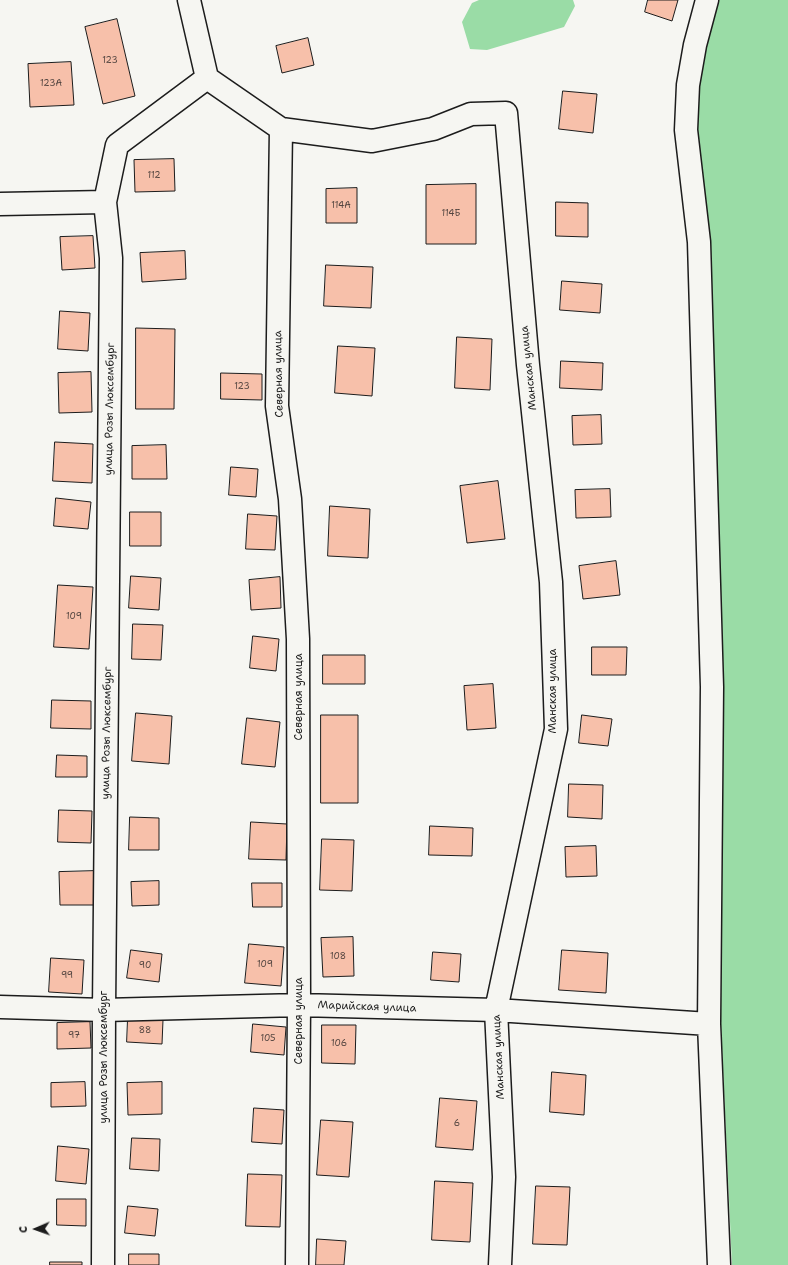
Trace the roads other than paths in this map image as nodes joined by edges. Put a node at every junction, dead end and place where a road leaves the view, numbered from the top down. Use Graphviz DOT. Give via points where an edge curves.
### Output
graph roads {
  1 [pos="189,0"];
  2 [pos="707,0"];
  3 [pos="207,78"];
  4 [pos="281,129"];
  5 [pos="105,202"];
  6 [pos="0,204"];
  7 [pos="299,1005"];
  8 [pos="0,1007"];
  9 [pos="104,1010"];
  10 [pos="496,1010"];
  11 [pos="709,1024"];
  12 [pos="103,1265"];
  13 [pos="297,1265"];
  14 [pos="500,1265"];
  15 [pos="719,1265"];
  1 -- 3 [label="street"];
  2 -- 11 [label="street" via="694,45 688,85 686,130 699,242 712,687"];
  3 -- 4 [label="street"];
  3 -- 5 [label="street, улица Розы Люксембург" via="117,145"];
  4 -- 7 [label="street, Северная улица" via="277,406 290,499 298,639"];
  4 -- 10 [label="street, Манская улица" via="372,140 433,129 471,114 506,113 528,364 551,582 556,729"];
  5 -- 6 [label="street"];
  5 -- 9 [label="street, улица Розы Люксембург" via="111,258"];
  7 -- 9 [label="street, Марийская улица"];
  7 -- 10 [label="street, Марийская улица"];
  7 -- 13 [label="street, Северная улица"];
  8 -- 9 [label="street, Марийская улица"];
  9 -- 12 [label="street, улица Розы Люксембург"];
  10 -- 11 [label="street, Марийская улица"];
  10 -- 14 [label="street, Манская улица" via="504,1177"];
  11 -- 15 [label="street"];
}
